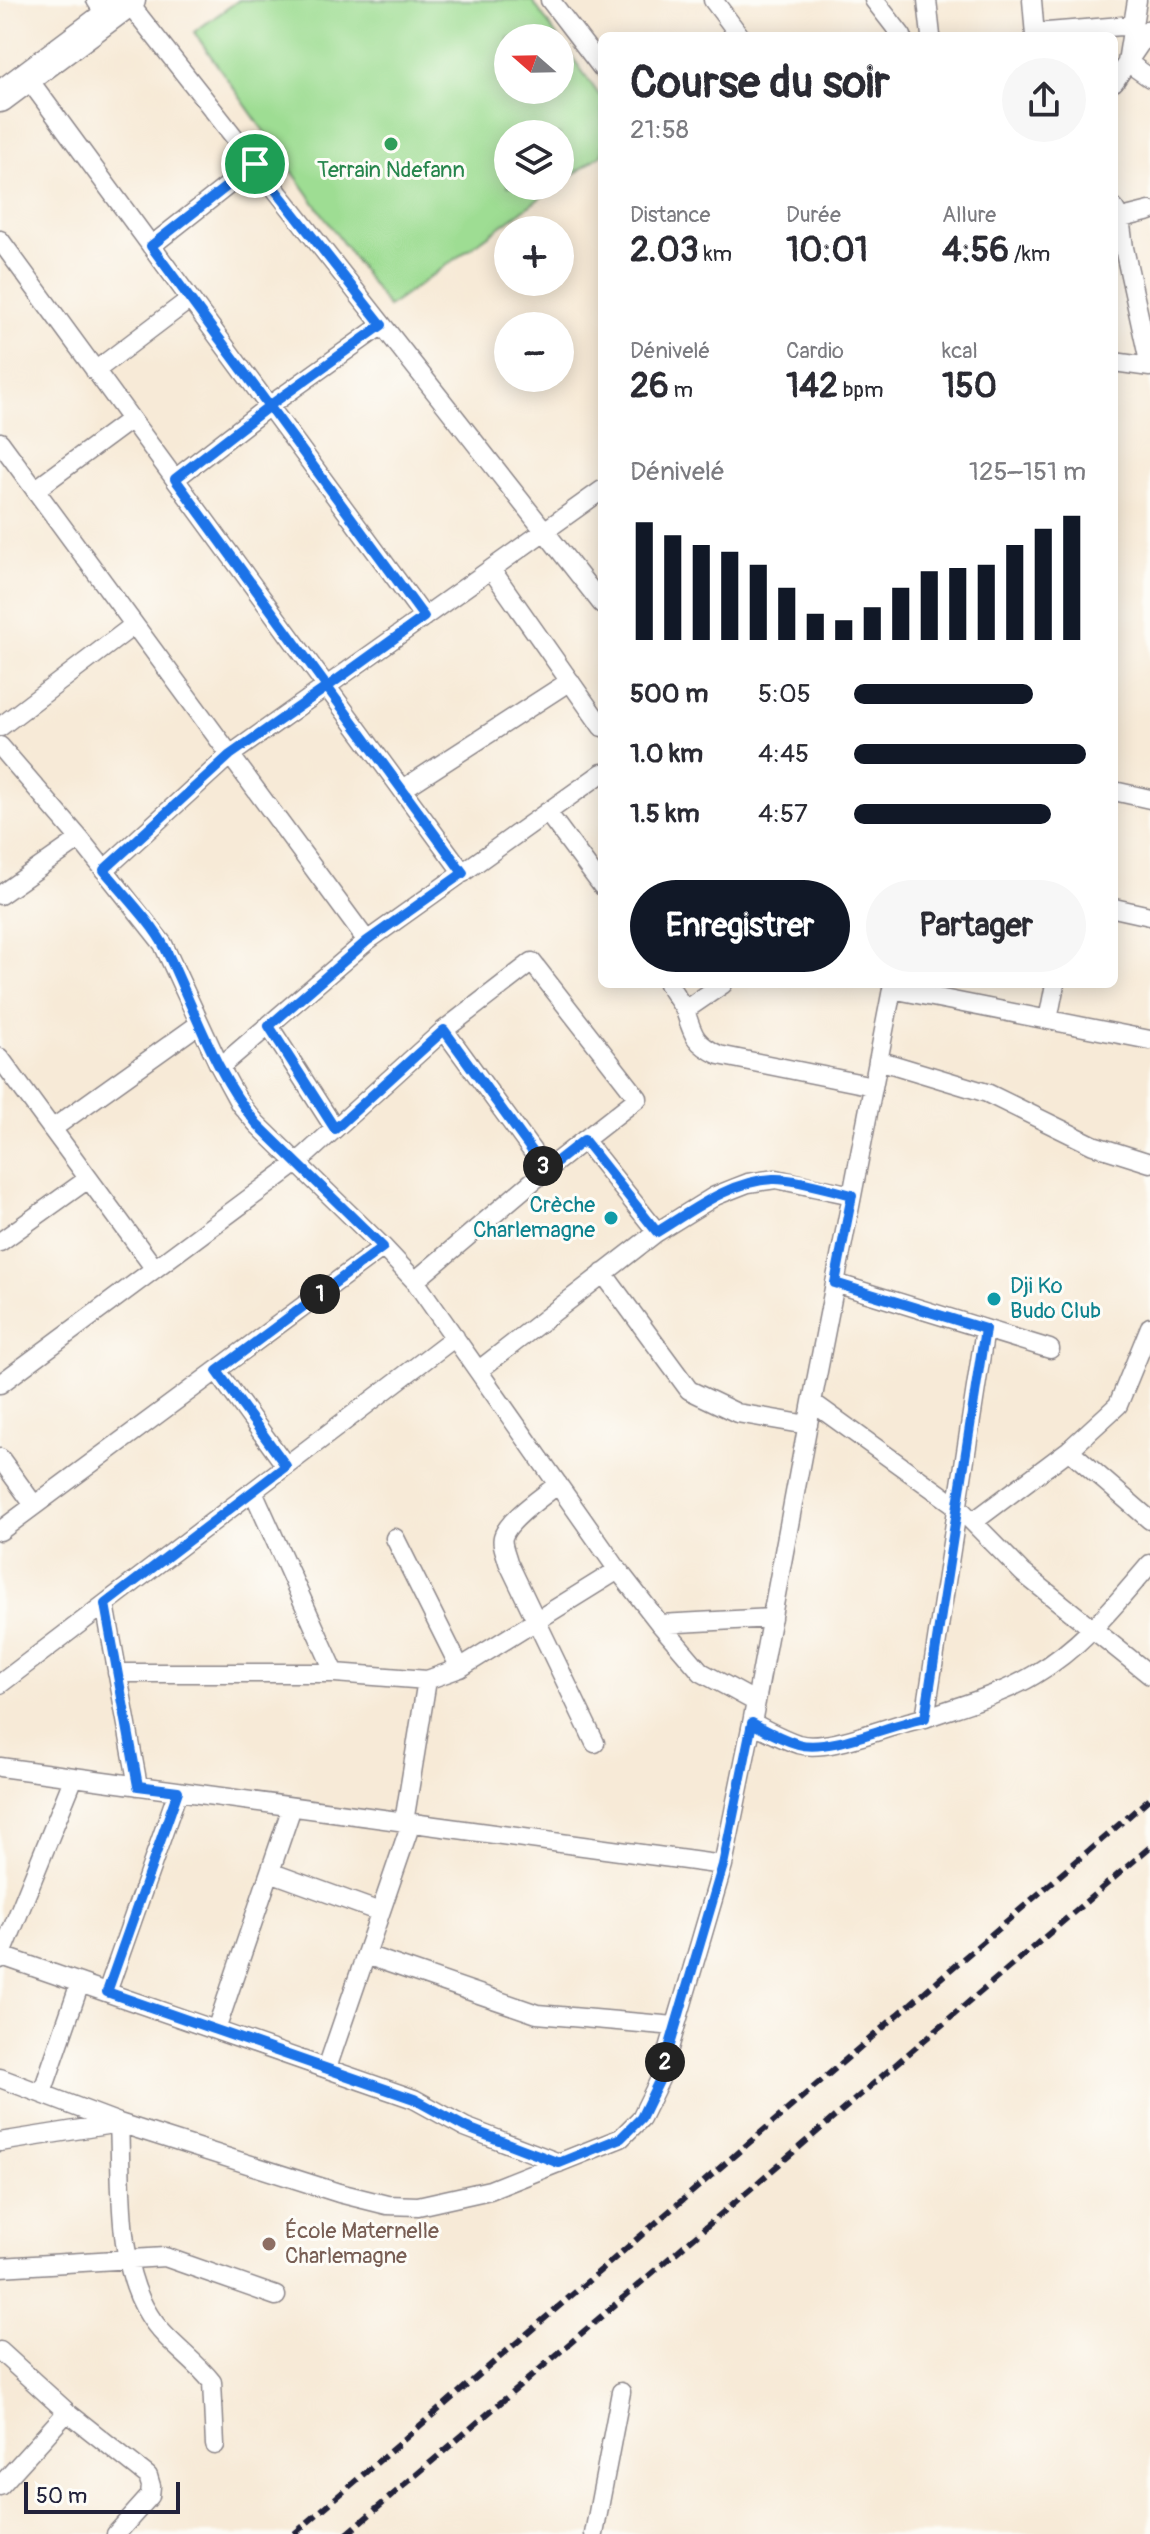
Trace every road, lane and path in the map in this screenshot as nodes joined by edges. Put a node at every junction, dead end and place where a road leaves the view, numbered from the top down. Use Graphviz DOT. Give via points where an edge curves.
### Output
graph roads {
  1 [pos="550,0"];
  2 [pos="713,0"];
  3 [pos="874,0"];
  4 [pos="927,0"];
  5 [pos="1032,0"];
  6 [pos="1137,0"];
  7 [pos="115,5"];
  8 [pos="1142,27"];
  9 [pos="737,32"];
  10 [pos="899,32"];
  11 [pos="931,32"];
  12 [pos="1035,32"];
  13 [pos="1075,32"];
  14 [pos="1127,62"];
  15 [pos="598,63"];
  16 [pos="1118,76"];
  17 [pos="27,77"];
  18 [pos="1150,78"];
  19 [pos="0,97"];
  20 [pos="255,164"];
  21 [pos="1150,211"];
  22 [pos="1118,215"];
  23 [pos="1118,223"];
  24 [pos="0,240"];
  25 [pos="151,246"];
  26 [pos="190,299"];
  27 [pos="382,325"];
  28 [pos="1118,362"];
  29 [pos="1150,366"];
  30 [pos="95,371"];
  31 [pos="269,406"];
  32 [pos="131,419"];
  33 [pos="1,445"];
  34 [pos="175,479"];
  35 [pos="35,490"];
  36 [pos="598,493"];
  37 [pos="545,531"];
  38 [pos="491,569"];
  39 [pos="598,599"];
  40 [pos="424,617"];
  41 [pos="134,625"];
  42 [pos="570,681"];
  43 [pos="327,687"];
  44 [pos="598,721"];
  45 [pos="0,727"];
  46 [pos="0,746"];
  47 [pos="230,755"];
  48 [pos="598,776"];
  49 [pos="403,789"];
  50 [pos="1118,792"];
  51 [pos="1150,799"];
  52 [pos="547,812"];
  53 [pos="80,839"];
  54 [pos="104,870"];
  55 [pos="463,873"];
  56 [pos="598,881"];
  57 [pos="0,895"];
  58 [pos="1118,909"];
  59 [pos="1150,916"];
  60 [pos="367,941"];
  61 [pos="671,988"];
  62 [pos="717,988"];
  63 [pos="893,988"];
  64 [pos="902,988"];
  65 [pos="1054,988"];
  66 [pos="685,1010"];
  67 [pos="1048,1020"];
  68 [pos="199,1024"];
  69 [pos="269,1026"];
  70 [pos="444,1030"];
  71 [pos="1150,1040"];
  72 [pos="0,1058"];
  73 [pos="878,1060"];
  74 [pos="220,1067"];
  75 [pos="7,1083"];
  76 [pos="873,1086"];
  77 [pos="52,1129"];
  78 [pos="335,1129"];
  79 [pos="584,1140"];
  80 [pos="297,1163"];
  81 [pos="1150,1163"];
  82 [pos="546,1170"];
  83 [pos="88,1179"];
  84 [pos="852,1195"];
  85 [pos="657,1232"];
  86 [pos="0,1242"];
  87 [pos="383,1247"];
  88 [pos="155,1269"];
  89 [pos="603,1273"];
  90 [pos="415,1281"];
  91 [pos="835,1283"];
  92 [pos="1150,1327"];
  93 [pos="985,1329"];
  94 [pos="455,1337"];
  95 [pos="1050,1349"];
  96 [pos="479,1370"];
  97 [pos="217,1371"];
  98 [pos="0,1384"];
  99 [pos="812,1402"];
  100 [pos="808,1425"];
  101 [pos="1069,1450"];
  102 [pos="0,1458"];
  103 [pos="286,1466"];
  104 [pos="558,1484"];
  105 [pos="253,1491"];
  106 [pos="34,1505"];
  107 [pos="958,1507"];
  108 [pos="1150,1520"];
  109 [pos="973,1522"];
  110 [pos="0,1531"];
  111 [pos="395,1538"];
  112 [pos="1150,1564"];
  113 [pos="618,1570"];
  114 [pos="105,1604"];
  115 [pos="772,1618"];
  116 [pos="536,1620"];
  117 [pos="660,1624"];
  118 [pos="1094,1629"];
  119 [pos="460,1668"];
  120 [pos="117,1673"];
  121 [pos="335,1673"];
  122 [pos="1150,1675"];
  123 [pos="427,1680"];
  124 [pos="0,1684"];
  125 [pos="756,1702"];
  126 [pos="925,1718"];
  127 [pos="752,1723"];
  128 [pos="595,1743"];
  129 [pos="0,1767"];
  130 [pos="74,1777"];
  131 [pos="138,1786"];
  132 [pos="178,1791"];
  133 [pos="292,1807"];
  134 [pos="407,1822"];
  135 [pos="723,1865"];
  136 [pos="270,1872"];
  137 [pos="380,1912"];
  138 [pos="366,1955"];
  139 [pos="1,1958"];
  140 [pos="80,1983"];
  141 [pos="107,1992"];
  142 [pos="675,2026"];
  143 [pos="216,2030"];
  144 [pos="327,2068"];
  145 [pos="0,2078"];
  146 [pos="42,2093"];
  147 [pos="119,2123"];
  148 [pos="0,2142"];
  149 [pos="559,2163"];
  150 [pos="126,2259"];
  151 [pos="0,2267"];
  152 [pos="276,2296"];
  153 [pos="0,2351"];
  154 [pos="621,2392"];
  155 [pos="67,2412"];
  156 [pos="215,2445"];
  157 [pos="0,2486"];
  158 [pos="116,2534"];
  159 [pos="594,2534"];
  1 -- 15 [label="street"];
  2 -- 9 [label="street"];
  3 -- 10 [label="street"];
  4 -- 11 [label="street"];
  5 -- 12 [label="street"];
  6 -- 8 [label="street"];
  7 -- 17 [label="main road"];
  7 -- 20 [label="street"];
  8 -- 13 [label="street"];
  8 -- 14 [label="street"];
  14 -- 16 [label="street"];
  14 -- 18 [label="street"];
  17 -- 19 [label="main road"];
  17 -- 25 [label="street"];
  20 -- 25 [label="street"];
  20 -- 27 [label="street"];
  21 -- 22 [label="street"];
  23 -- 29 [label="street"];
  24 -- 30 [label="street"];
  25 -- 26 [label="street"];
  26 -- 30 [label="street"];
  26 -- 31 [label="street"];
  27 -- 31 [label="street"];
  27 -- 37 [label="street"];
  28 -- 29 [label="street"];
  30 -- 32 [label="street"];
  31 -- 34 [label="street"];
  31 -- 40 [label="street"];
  32 -- 34 [label="street"];
  32 -- 35 [label="street"];
  33 -- 35 [label="street"];
  34 -- 43 [label="street"];
  35 -- 41 [label="street"];
  36 -- 37 [label="street"];
  37 -- 38 [label="street"];
  37 -- 39 [label="street"];
  38 -- 40 [label="street"];
  38 -- 42 [label="street"];
  40 -- 43 [label="street"];
  41 -- 45 [label="street"];
  41 -- 47 [label="street"];
  42 -- 44 [label="street"];
  42 -- 49 [label="street"];
  43 -- 47 [label="street"];
  43 -- 49 [label="street"];
  46 -- 53 [label="street"];
  47 -- 54 [label="street"];
  47 -- 60 [label="street"];
  48 -- 52 [label="street"];
  49 -- 55 [label="street"];
  50 -- 51 [label="street"];
  52 -- 55 [label="street"];
  52 -- 56 [label="street"];
  53 -- 54 [label="street"];
  53 -- 57 [label="street"];
  54 -- 68 [label="street" via="163,944"];
  55 -- 60 [label="street"];
  58 -- 59 [label="street"];
  60 -- 69 [label="street"];
  61 -- 66 [label="street"];
  62 -- 66 [label="street"];
  63 -- 73 [label="street"];
  64 -- 67 [label="street"];
  65 -- 67 [label="street"];
  66 -- 76 [label="street" via="695,1039 719,1055"];
  67 -- 71 [label="street"];
  68 -- 74 [label="street"];
  68 -- 77 [label="street"];
  69 -- 74 [label="street"];
  69 -- 78 [label="street"];
  70 -- 78 [label="street"];
  70 -- 79 [label="street" via="532,962 638,1098"];
  70 -- 82 [label="street"];
  72 -- 75 [label="street"];
  73 -- 76 [label="street"];
  73 -- 81 [label="street" via="987,1093 1093,1145"];
  74 -- 80 [label="street" via="240,1104"];
  75 -- 77 [label="street"];
  76 -- 84 [label="street"];
  77 -- 83 [label="street"];
  78 -- 80 [label="street"];
  79 -- 82 [label="street"];
  79 -- 85 [label="street"];
  80 -- 87 [label="street"];
  80 -- 88 [label="street"];
  82 -- 90 [label="street"];
  83 -- 86 [label="street"];
  83 -- 88 [label="street"];
  84 -- 85 [label="street" via="776,1179 748,1183 715,1196"];
  84 -- 91 [label="street"];
  85 -- 89 [label="street"];
  87 -- 90 [label="street"];
  87 -- 97 [label="street"];
  88 -- 98 [label="street"];
  89 -- 96 [label="street"];
  89 -- 100 [label="street" via="689,1390 737,1413"];
  90 -- 94 [label="street"];
  91 -- 93 [label="street"];
  91 -- 99 [label="street"];
  92 -- 101 [label="street" via="1118,1405"];
  93 -- 95 [label="street"];
  93 -- 107 [label="street"];
  94 -- 96 [label="street"];
  94 -- 103 [label="street"];
  96 -- 104 [label="street"];
  97 -- 103 [label="street"];
  97 -- 106 [label="street"];
  99 -- 100 [label="street"];
  99 -- 107 [label="street"];
  100 -- 115 [label="street"];
  101 -- 108 [label="street"];
  101 -- 109 [label="street"];
  102 -- 106 [label="street"];
  103 -- 105 [label="street"];
  104 -- 113 [label="street"];
  104 -- 116 [label="street" via="503,1538 508,1562"];
  105 -- 114 [label="street"];
  105 -- 121 [label="street"];
  106 -- 110 [label="street"];
  107 -- 109 [label="street"];
  107 -- 126 [label="street"];
  109 -- 118 [label="street" via="1023,1573"];
  111 -- 119 [label="street"];
  112 -- 118 [label="street"];
  113 -- 116 [label="street"];
  113 -- 117 [label="street"];
  114 -- 120 [label="street"];
  114 -- 124 [label="street"];
  115 -- 117 [label="street"];
  115 -- 125 [label="street"];
  116 -- 119 [label="street"];
  116 -- 128 [label="street"];
  117 -- 125 [label="street" via="701,1672"];
  118 -- 122 [label="street"];
  118 -- 126 [label="street" via="1034,1675"];
  119 -- 123 [label="street"];
  120 -- 121 [label="street"];
  120 -- 131 [label="street"];
  121 -- 123 [label="street"];
  123 -- 134 [label="street"];
  125 -- 127 [label="street"];
  126 -- 127 [label="street" via="820,1745 800,1745"];
  127 -- 135 [label="street"];
  129 -- 130 [label="street"];
  130 -- 131 [label="street"];
  130 -- 139 [label="street"];
  131 -- 132 [label="street"];
  132 -- 133 [label="street"];
  132 -- 141 [label="street"];
  133 -- 134 [label="street"];
  133 -- 136 [label="street"];
  134 -- 135 [label="street"];
  134 -- 137 [label="street"];
  135 -- 142 [label="street"];
  136 -- 137 [label="street"];
  136 -- 143 [label="street"];
  137 -- 138 [label="street"];
  138 -- 142 [label="street" via="537,2014"];
  138 -- 144 [label="street"];
  139 -- 140 [label="street"];
  140 -- 141 [label="street"];
  140 -- 146 [label="street"];
  141 -- 143 [label="street"];
  142 -- 149 [label="street" via="660,2079 641,2118 621,2138"];
  143 -- 144 [label="street"];
  144 -- 149 [label="street" via="414,2099 465,2127"];
  145 -- 146 [label="street"];
  146 -- 147 [label="street"];
  147 -- 148 [label="street"];
  147 -- 149 [label="street" via="387,2205 418,2206 490,2190"];
  147 -- 150 [label="street"];
  150 -- 151 [label="street"];
  150 -- 152 [label="street" via="165,2257"];
  150 -- 156 [label="street" via="150,2317 212,2382"];
  153 -- 155 [label="street"];
  154 -- 159 [label="street"];
  155 -- 157 [label="street"];
  155 -- 158 [label="street" via="148,2476 150,2496"];
}
